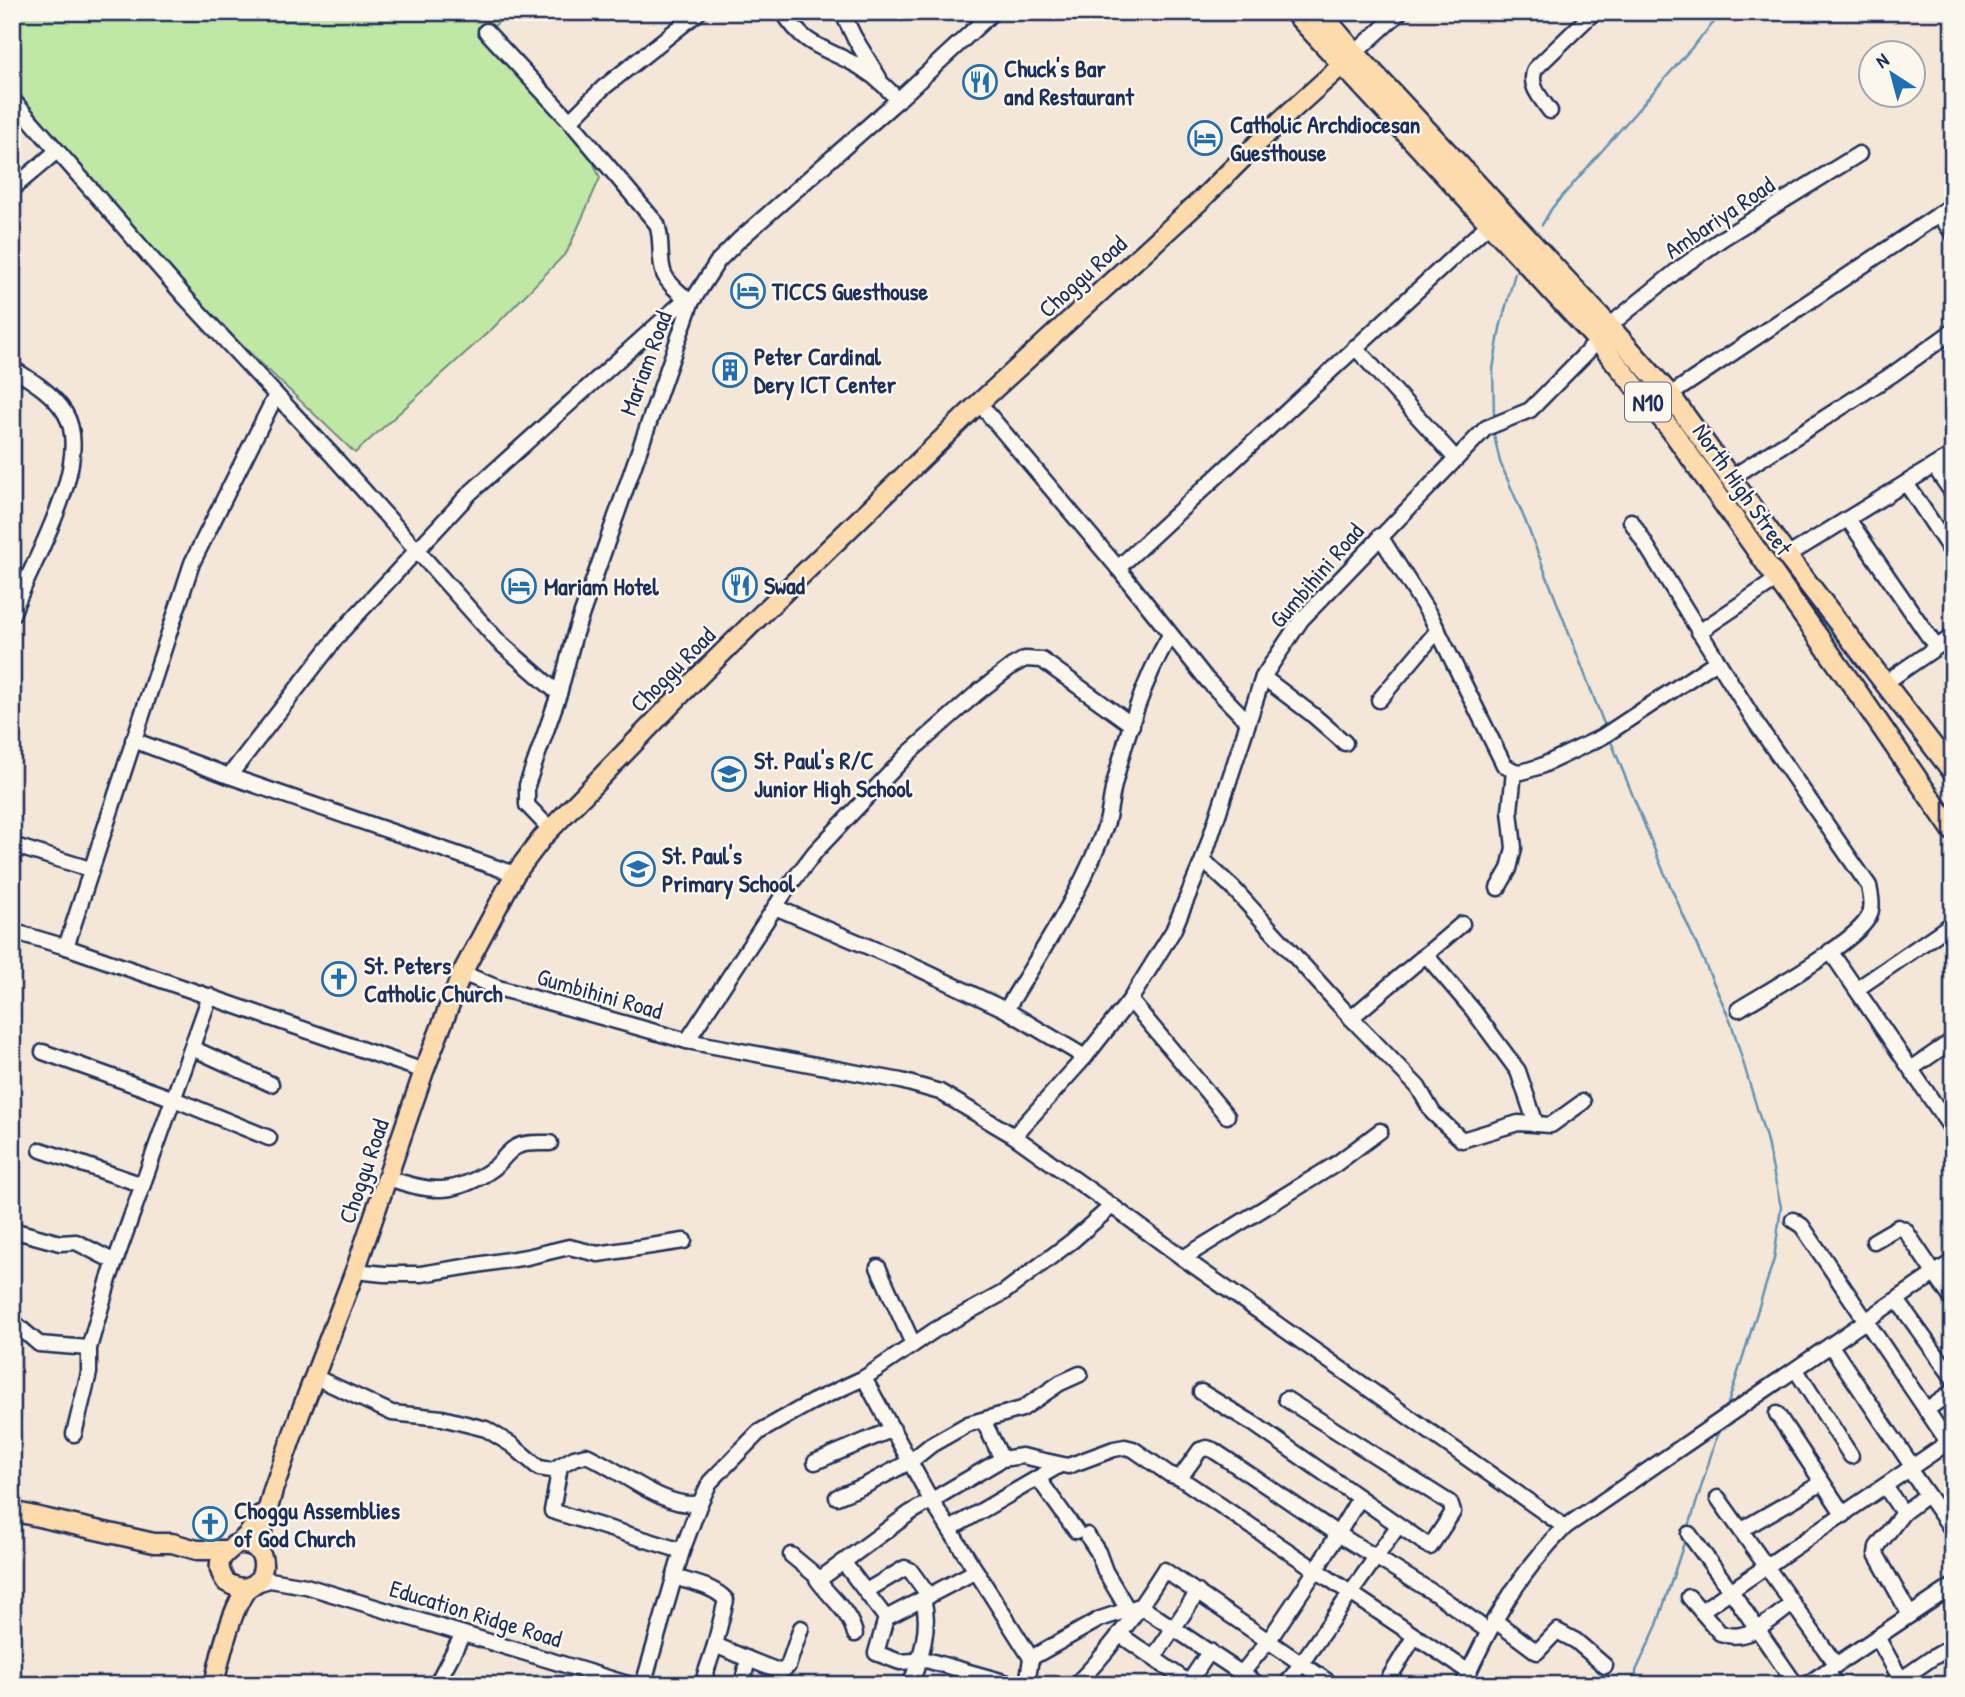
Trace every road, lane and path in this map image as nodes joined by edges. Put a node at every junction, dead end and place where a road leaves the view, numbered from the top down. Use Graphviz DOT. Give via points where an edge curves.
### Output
graph roads {
  1 [pos="699,12"];
  2 [pos="783,12"];
  3 [pos="842,12"];
  4 [pos="993,12"];
  5 [pos="1294,12"];
  6 [pos="1320,12"];
  7 [pos="1400,12"];
  8 [pos="1594,12"];
  9 [pos="486,31"];
  10 [pos="1348,59"];
  11 [pos="884,85"];
  12 [pos="12,99"];
  13 [pos="898,100"];
  14 [pos="1550,111"];
  15 [pos="569,121"];
  16 [pos="57,151"];
  17 [pos="1859,154"];
  18 [pos="12,189"];
  19 [pos="1953,205"];
  20 [pos="1939,214"];
  21 [pos="1490,223"];
  22 [pos="1953,234"];
  23 [pos="689,301"];
  24 [pos="1953,331"];
  25 [pos="1603,334"];
  26 [pos="1355,347"];
  27 [pos="12,368"];
  28 [pos="276,395"];
  29 [pos="1670,395"];
  30 [pos="979,403"];
  31 [pos="1953,454"];
  32 [pos="1456,459"];
  33 [pos="1934,466"];
  34 [pos="1731,478"];
  35 [pos="1906,483"];
  36 [pos="1953,494"];
  37 [pos="1848,519"];
  38 [pos="1631,521"];
  39 [pos="1380,536"];
  40 [pos="418,551"];
  41 [pos="1953,554"];
  42 [pos="1787,556"];
  43 [pos="1118,568"];
  44 [pos="1776,580"];
  45 [pos="13,611"];
  46 [pos="1438,630"];
  47 [pos="1699,632"];
  48 [pos="1170,635"];
  49 [pos="1953,636"];
  50 [pos="1936,648"];
  51 [pos="1717,661"];
  52 [pos="1263,677"];
  53 [pos="1886,682"];
  54 [pos="559,694"];
  55 [pos="1379,700"];
  56 [pos="1247,721"];
  57 [pos="1132,724"];
  58 [pos="133,740"];
  59 [pos="1345,743"];
  60 [pos="1937,750"];
  61 [pos="1911,770"];
  62 [pos="1514,771"];
  63 [pos="1953,772"];
  64 [pos="229,775"];
  65 [pos="1952,825"];
  66 [pos="551,830"];
  67 [pos="12,845"];
  68 [pos="1203,860"];
  69 [pos="90,869"];
  70 [pos="515,874"];
  71 [pos="1498,888"];
  72 [pos="775,907"];
  73 [pos="1953,923"];
  74 [pos="1462,924"];
  75 [pos="12,931"];
  76 [pos="66,947"];
  77 [pos="1830,951"];
  78 [pos="1426,955"];
  79 [pos="462,973"];
  80 [pos="1857,989"];
  81 [pos="210,996"];
  82 [pos="1129,1000"];
  83 [pos="1006,1010"];
  84 [pos="1739,1010"];
  85 [pos="1351,1018"];
  86 [pos="1953,1040"];
  87 [pos="687,1041"];
  88 [pos="192,1048"];
  89 [pos="43,1052"];
  90 [pos="1085,1057"];
  91 [pos="1911,1069"];
  92 [pos="424,1071"];
  93 [pos="271,1084"];
  94 [pos="174,1099"];
  95 [pos="1583,1102"];
  96 [pos="1227,1116"];
  97 [pos="1536,1124"];
  98 [pos="1380,1131"];
  99 [pos="1953,1131"];
  100 [pos="1014,1136"];
  101 [pos="269,1138"];
  102 [pos="550,1143"];
  103 [pos="41,1150"];
  104 [pos="386,1177"];
  105 [pos="143,1185"];
  106 [pos="1112,1206"];
  107 [pos="1793,1220"];
  108 [pos="12,1230"];
  109 [pos="684,1241"];
  110 [pos="1874,1241"];
  111 [pos="1182,1258"];
  112 [pos="1953,1261"];
  113 [pos="115,1262"];
  114 [pos="878,1267"];
  115 [pos="355,1271"];
  116 [pos="1934,1273"];
  117 [pos="1897,1300"];
  118 [pos="1953,1301"];
  119 [pos="12,1321"];
  120 [pos="1865,1322"];
  121 [pos="913,1344"];
  122 [pos="1831,1346"];
  123 [pos="89,1348"];
  124 [pos="1796,1370"];
  125 [pos="1080,1374"];
  126 [pos="315,1377"];
  127 [pos="864,1378"];
  128 [pos="1953,1378"];
  129 [pos="1953,1391"];
  130 [pos="1201,1392"];
  131 [pos="1286,1399"];
  132 [pos="1926,1410"];
  133 [pos="1777,1414"];
  134 [pos="983,1420"];
  135 [pos="893,1429"];
  136 [pos="74,1434"];
  137 [pos="1951,1443"];
  138 [pos="1851,1456"];
  139 [pos="1002,1459"];
  140 [pos="911,1461"];
  141 [pos="815,1462"];
  142 [pos="1060,1465"];
  143 [pos="560,1466"];
  144 [pos="1911,1467"];
  145 [pos="1038,1478"];
  146 [pos="1180,1478"];
  147 [pos="1822,1483"];
  148 [pos="1885,1486"];
  149 [pos="273,1490"];
  150 [pos="1927,1495"];
  151 [pos="837,1497"];
  152 [pos="1718,1497"];
  153 [pos="1359,1499"];
  154 [pos="931,1500"];
  155 [pos="700,1503"];
  156 [pos="12,1511"];
  157 [pos="1903,1513"];
  158 [pos="1844,1515"];
  159 [pos="1398,1526"];
  160 [pos="1565,1527"];
  161 [pos="950,1529"];
  162 [pos="1741,1530"];
  163 [pos="1953,1531"];
  164 [pos="1338,1534"];
  165 [pos="1689,1534"];
  166 [pos="154,1543"];
  167 [pos="230,1548"];
  168 [pos="682,1551"];
  169 [pos="260,1555"];
  170 [pos="791,1555"];
  171 [pos="1375,1558"];
  172 [pos="844,1563"];
  173 [pos="1767,1567"];
  174 [pos="1316,1570"];
  175 [pos="976,1571"];
  176 [pos="674,1577"];
  177 [pos="224,1579"];
  178 [pos="817,1579"];
  179 [pos="251,1586"];
  180 [pos="306,1586"];
  181 [pos="1953,1586"];
  182 [pos="866,1591"];
  183 [pos="1731,1591"];
  184 [pos="1198,1592"];
  185 [pos="1351,1593"];
  186 [pos="1689,1597"];
  187 [pos="926,1598"];
  188 [pos="1792,1604"];
  189 [pos="1134,1608"];
  190 [pos="1701,1611"];
  191 [pos="1910,1615"];
  192 [pos="886,1618"];
  193 [pos="1491,1625"];
  194 [pos="801,1628"];
  195 [pos="1175,1629"];
  196 [pos="1758,1629"];
  197 [pos="463,1634"];
  198 [pos="856,1634"];
  199 [pos="1119,1634"];
  200 [pos="1414,1637"];
  201 [pos="1877,1637"];
  202 [pos="1269,1640"];
  203 [pos="715,1645"];
  204 [pos="1953,1646"];
  205 [pos="1210,1651"];
  206 [pos="1154,1657"];
  207 [pos="1031,1658"];
  208 [pos="748,1659"];
  209 [pos="920,1660"];
  210 [pos="219,1661"];
  211 [pos="1302,1662"];
  212 [pos="1605,1666"];
  213 [pos="1831,1668"];
  214 [pos="1242,1673"];
  215 [pos="705,1675"];
  216 [pos="1466,1678"];
  217 [pos="1900,1683"];
  218 [pos="1189,1684"];
  219 [pos="214,1685"];
  220 [pos="436,1685"];
  221 [pos="631,1685"];
  222 [pos="643,1685"];
  223 [pos="742,1685"];
  224 [pos="910,1685"];
  225 [pos="1015,1685"];
  226 [pos="1027,1685"];
  227 [pos="1075,1685"];
  228 [pos="1259,1685"];
  229 [pos="1286,1685"];
  230 [pos="1334,1685"];
  231 [pos="1385,1685"];
  232 [pos="1796,1685"];
  233 [pos="1806,1685"];
  234 [pos="1836,1685"];
  1 -- 15 [label="street"];
  2 -- 11 [label="street" via="793,28 818,48 849,60"];
  3 -- 11 [label="street"];
  4 -- 13 [label="street, Mariam Road"];
  5 -- 10 [label="highway, North High Street / N10"];
  6 -- 10 [label="highway, North High Street / N10"];
  7 -- 10 [label="street"];
  8 -- 14 [label="street" via="1531,76"];
  9 -- 15 [label="street"];
  10 -- 21 [label="highway, North High Street / N10"];
  10 -- 25 [label="highway, North High Street / N10"];
  10 -- 30 [label="main road, Choggu Road"];
  11 -- 13 [label="street"];
  12 -- 16 [label="street"];
  13 -- 23 [label="street, Mariam Road" via="740,239"];
  15 -- 23 [label="street" via="657,224 664,274"];
  16 -- 18 [label="street"];
  16 -- 28 [label="street"];
  17 -- 25 [label="street, Ambariya Road" via="1723,237"];
  19 -- 20 [label="street"];
  20 -- 22 [label="street"];
  20 -- 29 [label="street"];
  21 -- 25 [label="highway, North High Street / N10"];
  21 -- 26 [label="street"];
  23 -- 40 [label="street" via="498,466"];
  23 -- 54 [label="street, Mariam Road" via="575,633"];
  24 -- 34 [label="street"];
  25 -- 29 [label="highway, North High Street / N10"];
  25 -- 32 [label="street, Gumbihini Road" via="1530,410 1486,428"];
  25 -- 44 [label="highway, North High Street / N10"];
  26 -- 32 [label="street"];
  26 -- 43 [label="street"];
  27 -- 45 [label="street" via="51,395 73,431 67,481"];
  28 -- 40 [label="street"];
  28 -- 58 [label="street" via="192,563"];
  29 -- 34 [label="highway, North High Street / N10"];
  30 -- 43 [label="street"];
  30 -- 66 [label="main road, Choggu Road" via="703,672"];
  31 -- 33 [label="street"];
  32 -- 39 [label="street, Gumbihini Road"];
  33 -- 35 [label="street"];
  33 -- 36 [label="street"];
  34 -- 42 [label="highway, North High Street / N10"];
  35 -- 37 [label="street"];
  35 -- 41 [label="street"];
  37 -- 42 [label="street"];
  37 -- 50 [label="street"];
  38 -- 47 [label="street"];
  39 -- 46 [label="street"];
  39 -- 52 [label="street, Gumbihini Road" via="1301,620"];
  40 -- 54 [label="street" via="498,641"];
  40 -- 64 [label="street" via="341,632"];
  42 -- 53 [label="highway, North High Street / N10"];
  43 -- 48 [label="street"];
  44 -- 47 [label="street"];
  44 -- 61 [label="highway, North High Street / N10"];
  46 -- 55 [label="street"];
  46 -- 62 [label="street" via="1504,765"];
  47 -- 51 [label="street"];
  48 -- 56 [label="street"];
  48 -- 57 [label="street" via="1145,684"];
  49 -- 50 [label="street"];
  50 -- 53 [label="street"];
  51 -- 62 [label="street" via="1602,737 1541,766"];
  51 -- 77 [label="street" via="1869,886 1873,902 1869,917 1853,936"];
  52 -- 56 [label="street, Gumbihini Road"];
  52 -- 59 [label="street"];
  53 -- 60 [label="highway, North High Street / N10"];
  54 -- 66 [label="street, Mariam Road" via="527,785 527,805"];
  56 -- 68 [label="street, Gumbihini Road"];
  57 -- 72 [label="street" via="1042,660 1025,659 977,693 909,753 815,852"];
  57 -- 83 [label="street" via="1108,819 1093,857"];
  58 -- 64 [label="street"];
  58 -- 69 [label="street"];
  60 -- 61 [label="highway" via="1928,763"];
  60 -- 63 [label="highway, North High Street / N10"];
  61 -- 65 [label="highway, North High Street / N10"];
  62 -- 71 [label="street" via="1510,811 1514,848"];
  64 -- 70 [label="street"];
  66 -- 70 [label="main road, Choggu Road"];
  67 -- 69 [label="street"];
  68 -- 82 [label="street, Gumbihini Road" via="1173,931"];
  68 -- 85 [label="street"];
  69 -- 76 [label="street"];
  70 -- 79 [label="main road, Choggu Road"];
  72 -- 83 [label="street"];
  72 -- 87 [label="street"];
  73 -- 80 [label="street"];
  74 -- 78 [label="street"];
  75 -- 76 [label="street"];
  76 -- 81 [label="street"];
  77 -- 80 [label="street"];
  77 -- 84 [label="street"];
  78 -- 85 [label="street"];
  78 -- 97 [label="street" via="1518,1071"];
  79 -- 87 [label="street, Gumbihini Road" via="498,988"];
  79 -- 92 [label="main road, Choggu Road"];
  80 -- 91 [label="street"];
  81 -- 88 [label="street"];
  81 -- 92 [label="street"];
  82 -- 90 [label="street, Gumbihini Road"];
  82 -- 96 [label="street"];
  83 -- 90 [label="street"];
  85 -- 97 [label="street" via="1462,1140 1518,1122"];
  86 -- 91 [label="street"];
  87 -- 100 [label="street, Gumbihini Road" via="940,1092"];
  88 -- 93 [label="street"];
  88 -- 94 [label="street"];
  89 -- 94 [label="street"];
  90 -- 100 [label="street, Gumbihini Road"];
  91 -- 99 [label="street"];
  92 -- 104 [label="main road, Choggu Road"];
  94 -- 101 [label="street"];
  94 -- 105 [label="street"];
  95 -- 97 [label="street" via="1551,1125"];
  98 -- 111 [label="street" via="1336,1164"];
  100 -- 106 [label="street, Gumbihini Road"];
  102 -- 104 [label="street" via="521,1144 480,1178 443,1189 432,1191"];
  103 -- 105 [label="street"];
  104 -- 115 [label="main road, Choggu Road"];
  105 -- 113 [label="street"];
  106 -- 111 [label="street, Gumbihini Road"];
  106 -- 121 [label="street" via="1003,1293"];
  107 -- 120 [label="street" via="1802,1226"];
  108 -- 113 [label="street" via="60,1243 76,1242"];
  109 -- 115 [label="street" via="598,1254 569,1247 421,1274"];
  110 -- 116 [label="street" via="1902,1228"];
  111 -- 160 [label="street, Gumbihini Road"];
  112 -- 116 [label="street"];
  113 -- 123 [label="street"];
  114 -- 121 [label="street"];
  115 -- 126 [label="main road, Choggu Road"];
  116 -- 117 [label="street"];
  116 -- 118 [label="street"];
  117 -- 120 [label="street"];
  117 -- 128 [label="street"];
  119 -- 123 [label="street" via="38,1344"];
  120 -- 122 [label="street"];
  120 -- 132 [label="street"];
  121 -- 127 [label="street"];
  122 -- 124 [label="street"];
  122 -- 144 [label="street"];
  123 -- 136 [label="street" via="89,1373"];
  124 -- 138 [label="street"];
  124 -- 160 [label="street"];
  125 -- 134 [label="street" via="1022,1409"];
  126 -- 143 [label="street" via="392,1413 486,1429 539,1468"];
  126 -- 149 [label="main road, Choggu Road"];
  127 -- 135 [label="street"];
  127 -- 155 [label="street" via="759,1432 710,1482"];
  129 -- 132 [label="street"];
  130 -- 153 [label="street"];
  131 -- 159 [label="street" via="1452,1507 1453,1513 1430,1547"];
  132 -- 137 [label="street"];
  133 -- 147 [label="street"];
  134 -- 139 [label="street"];
  134 -- 140 [label="street" via="968,1423"];
  135 -- 140 [label="street"];
  135 -- 141 [label="street"];
  137 -- 144 [label="street"];
  139 -- 142 [label="street" via="1022,1456"];
  139 -- 154 [label="street"];
  140 -- 151 [label="street"];
  140 -- 154 [label="street"];
  142 -- 145 [label="street"];
  142 -- 146 [label="street" via="1125,1447"];
  143 -- 155 [label="street" via="586,1455 671,1500 688,1506"];
  143 -- 168 [label="street" via="552,1511"];
  144 -- 148 [label="street"];
  144 -- 150 [label="street"];
  145 -- 161 [label="street"];
  145 -- 189 [label="street" via="1098,1552 1105,1572"];
  146 -- 164 [label="street" via="1200,1450 1207,1448"];
  146 -- 174 [label="street"];
  147 -- 158 [label="street"];
  147 -- 162 [label="street"];
  148 -- 157 [label="street"];
  148 -- 158 [label="street"];
  149 -- 167 [label="main road, Choggu Road" via="247,1535"];
  149 -- 169 [label="main road, Choggu Road"];
  150 -- 157 [label="street"];
  150 -- 163 [label="street"];
  152 -- 162 [label="street"];
  153 -- 159 [label="street"];
  153 -- 164 [label="street"];
  154 -- 161 [label="street"];
  154 -- 172 [label="street"];
  155 -- 168 [label="street"];
  156 -- 166 [label="main road"];
  157 -- 191 [label="street" via="1876,1550"];
  158 -- 173 [label="street"];
  159 -- 171 [label="street"];
  160 -- 193 [label="street" via="1540,1552"];
  161 -- 175 [label="street"];
  162 -- 173 [label="street"];
  164 -- 171 [label="street"];
  164 -- 174 [label="street"];
  165 -- 183 [label="street"];
  166 -- 167 [label="main road" via="197,1550"];
  166 -- 177 [label="main road" via="202,1562"];
  167 -- 169 [label="main road" via="247,1544"];
  167 -- 177 [label="main road" via="221,1558"];
  168 -- 176 [label="street"];
  169 -- 179 [label="main road" via="262,1574"];
  169 -- 180 [label="street, Education Ridge Road"];
  170 -- 178 [label="street"];
  171 -- 185 [label="street"];
  171 -- 193 [label="street"];
  172 -- 178 [label="street"];
  172 -- 182 [label="street"];
  173 -- 183 [label="street"];
  173 -- 188 [label="street"];
  174 -- 185 [label="street"];
  174 -- 202 [label="street"];
  175 -- 187 [label="street"];
  175 -- 207 [label="street"];
  176 -- 203 [label="street" via="711,1589 726,1600"];
  176 -- 222 [label="street"];
  177 -- 179 [label="main road" via="242,1588"];
  177 -- 210 [label="main road"];
  178 -- 198 [label="street" via="852,1620"];
  179 -- 180 [label="street, Education Ridge Road" via="270,1580"];
  179 -- 210 [label="main road" via="236,1606"];
  180 -- 197 [label="street, Education Ridge Road"];
  181 -- 191 [label="street"];
  182 -- 187 [label="street" via="907,1568"];
  182 -- 192 [label="street"];
  183 -- 190 [label="street"];
  183 -- 196 [label="street"];
  184 -- 189 [label="street" via="1164,1570"];
  184 -- 195 [label="street"];
  184 -- 202 [label="street"];
  185 -- 200 [label="street"];
  185 -- 211 [label="street"];
  186 -- 190 [label="street"];
  187 -- 192 [label="street"];
  187 -- 209 [label="street"];
  188 -- 196 [label="street"];
  188 -- 213 [label="street"];
  189 -- 195 [label="street"];
  189 -- 199 [label="street"];
  189 -- 207 [label="street" via="1100,1619"];
  190 -- 196 [label="street" via="1723,1635"];
  191 -- 201 [label="street"];
  192 -- 209 [label="street" via="876,1653 900,1662"];
  193 -- 212 [label="street" via="1537,1652 1557,1631"];
  193 -- 216 [label="street"];
  194 -- 208 [label="street" via="788,1666 781,1672"];
  195 -- 205 [label="street"];
  195 -- 206 [label="street"];
  196 -- 232 [label="street"];
  197 -- 220 [label="street"];
  197 -- 221 [label="street, Education Ridge Road"];
  199 -- 206 [label="street"];
  199 -- 227 [label="street"];
  200 -- 216 [label="street"];
  200 -- 231 [label="street"];
  201 -- 213 [label="street"];
  201 -- 217 [label="street"];
  202 -- 211 [label="street"];
  202 -- 214 [label="street"];
  203 -- 208 [label="street"];
  203 -- 215 [label="street"];
  204 -- 217 [label="street"];
  205 -- 214 [label="street"];
  205 -- 218 [label="street"];
  206 -- 218 [label="street"];
  207 -- 226 [label="street"];
  208 -- 223 [label="street"];
  209 -- 224 [label="street"];
  209 -- 225 [label="street"];
  210 -- 219 [label="main road"];
  211 -- 229 [label="street"];
  211 -- 230 [label="street"];
  213 -- 233 [label="street"];
  213 -- 234 [label="street"];
  214 -- 228 [label="street"];
}
